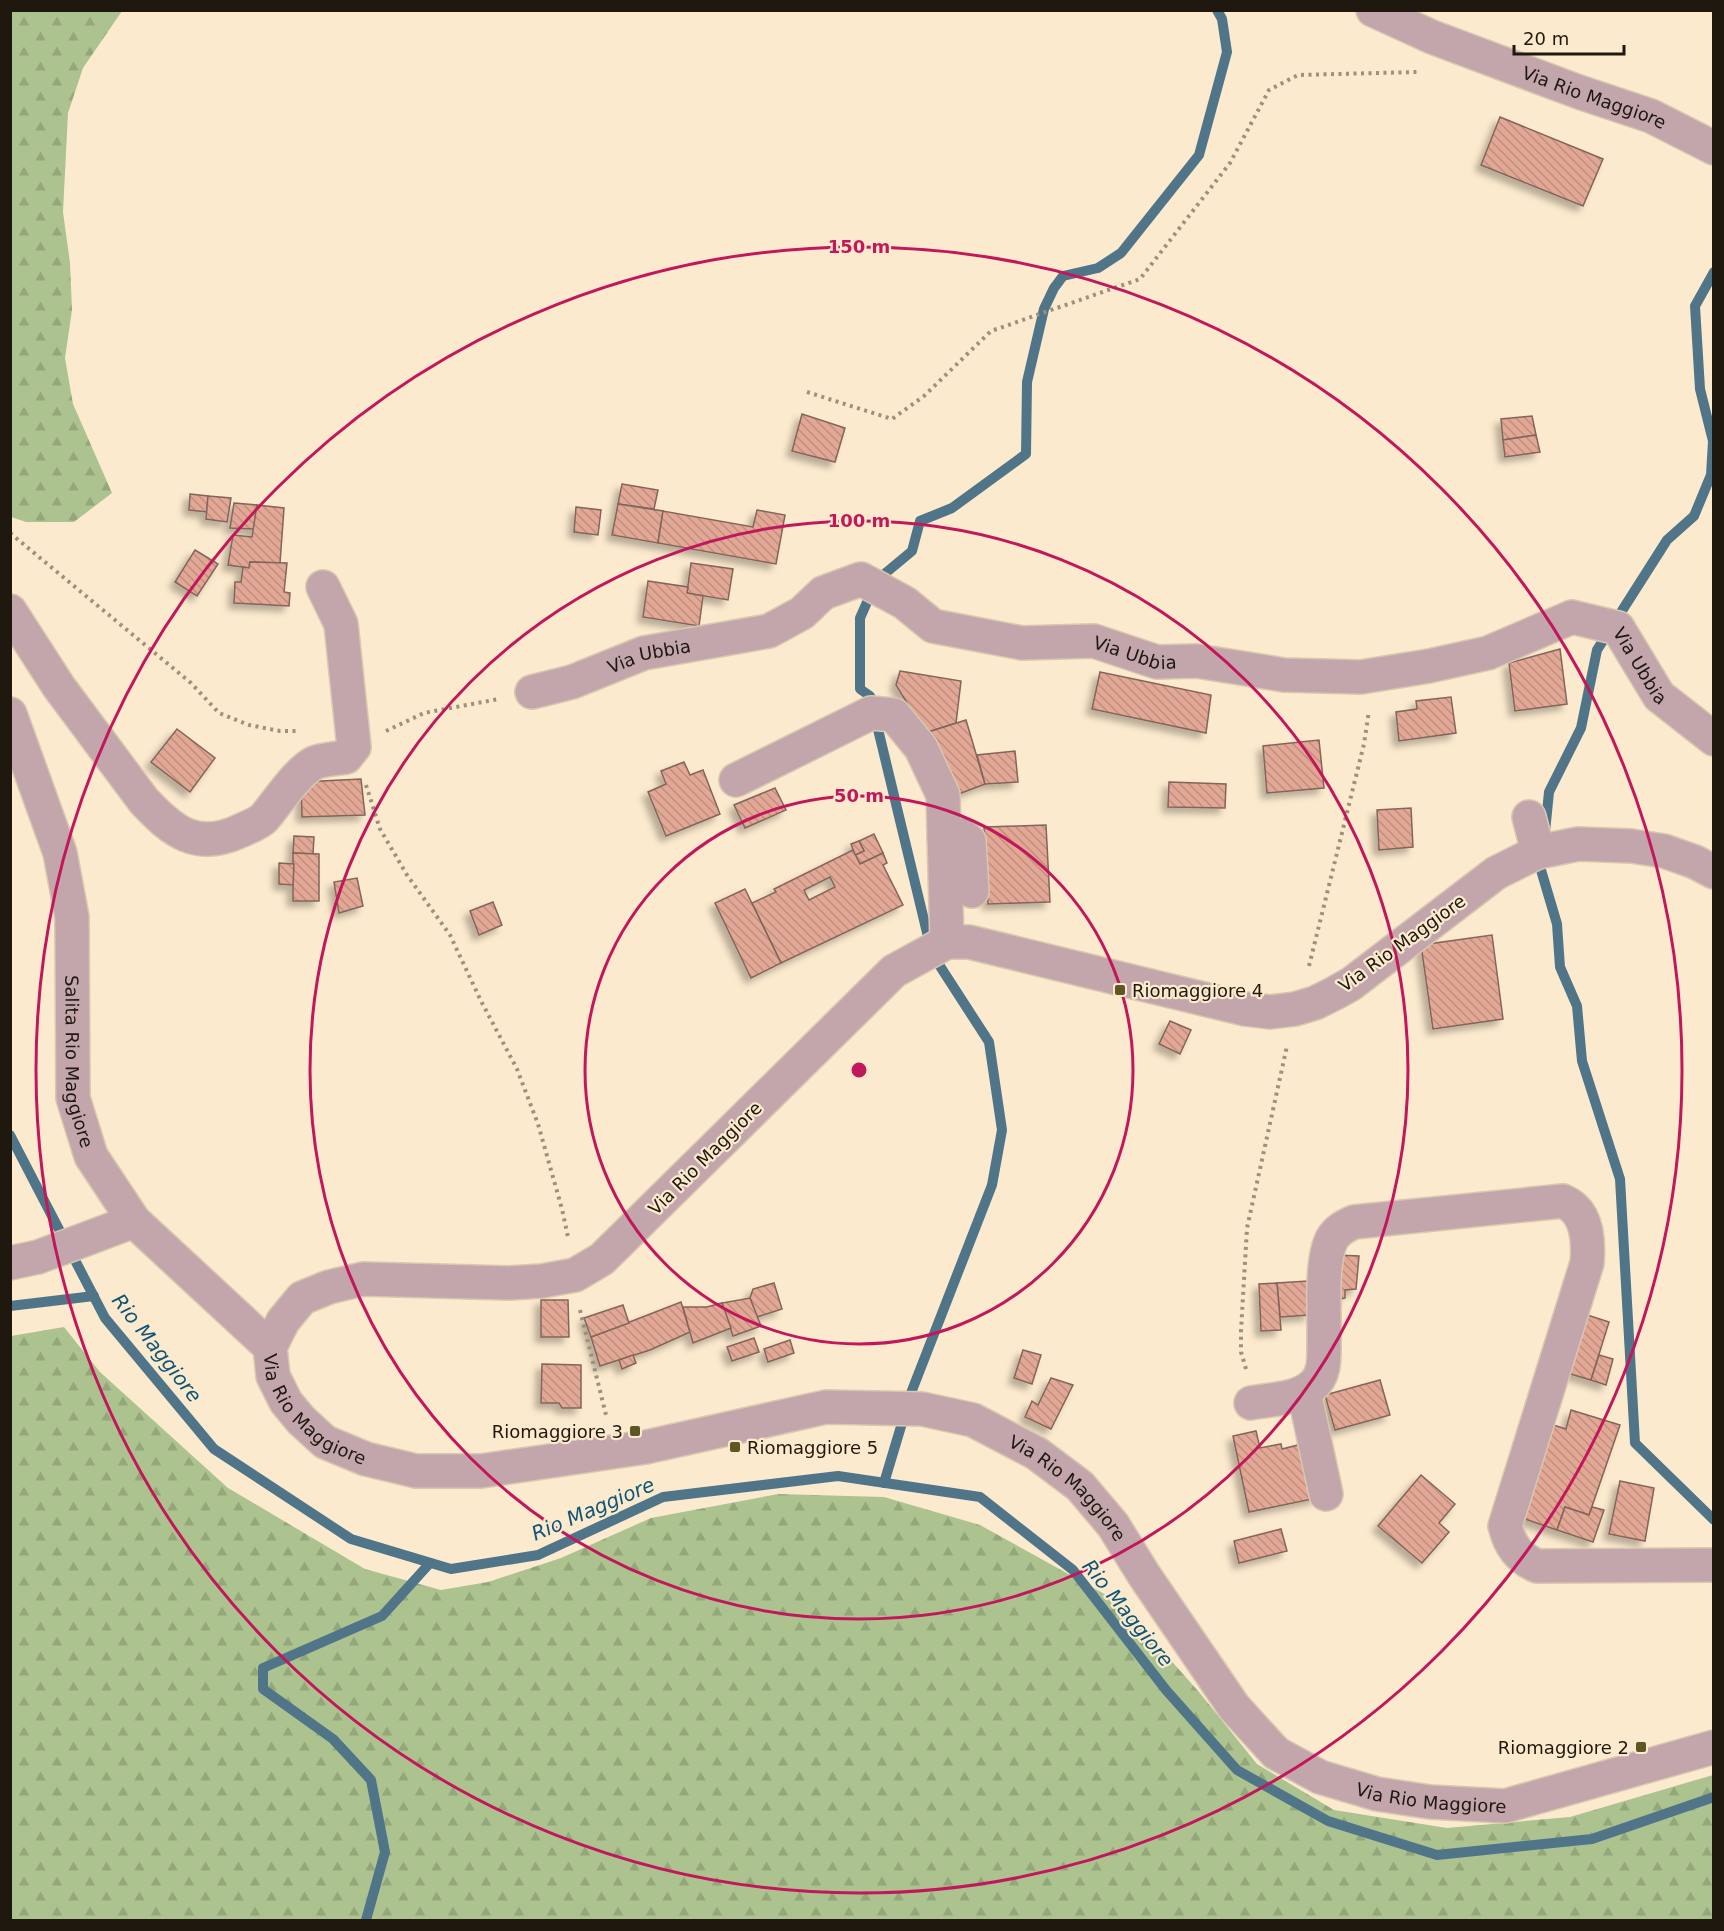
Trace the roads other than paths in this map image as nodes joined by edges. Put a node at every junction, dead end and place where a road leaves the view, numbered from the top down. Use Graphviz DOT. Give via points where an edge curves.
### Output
graph roads {
  1 [pos="1373,10"];
  2 [pos="1713,148"];
  3 [pos="323,587"];
  4 [pos="10,611"];
  5 [pos="532,692"];
  6 [pos="10,714"];
  7 [pos="1713,739"];
  8 [pos="736,780"];
  9 [pos="1529,817"];
  10 [pos="944,837"];
  11 [pos="1538,852"];
  12 [pos="1713,872"];
  13 [pos="972,891"];
  14 [pos="946,942"];
  15 [pos="123,1226"];
  16 [pos="24,1260"];
  17 [pos="270,1347"];
  18 [pos="1304,1392"];
  19 [pos="1255,1402"];
  20 [pos="1326,1494"];
  21 [pos="1713,1565"];
  22 [pos="1713,1748"];
  1 -- 2 [label="street, Via Rio Maggiore" via="1432,37 1651,116"];
  3 -- 4 [label="street" via="341,624 354,747 346,757 315,763 304,771 261,821 226,837 209,840 181,833 144,801 59,687"];
  5 -- 7 [label="street, Via Ubbia" via="572,682 644,653 769,631 802,613 823,593 861,579 905,603 933,626 1022,643 1094,642 1157,662 1197,662 1284,675 1361,677 1430,666 1488,653 1572,617 1618,628 1659,696"];
  6 -- 15 [label="street, Salita Rio Maggiore" via="60,853 72,917 72,1098 91,1156"];
  8 -- 10 [label="street" via="871,714 894,715 921,748 943,795"];
  9 -- 11 [label="street"];
  10 -- 13 [label="street" via="962,836 969,841"];
  10 -- 14 [label="street"];
  11 -- 12 [label="street, Via Rio Maggiore" via="1578,844 1632,846 1664,851"];
  11 -- 14 [label="street, Via Rio Maggiore" via="1496,873 1351,984 1296,1009 1245,1009 969,942"];
  14 -- 17 [label="street, Via Rio Maggiore" via="894,971 602,1259 575,1275 542,1281 363,1279 329,1287 302,1298 283,1321"];
  15 -- 16 [label="street"];
  15 -- 17 [label="street, Salita Rio Maggiore"];
  17 -- 22 [label="street, Via Rio Maggiore" via="273,1376 286,1402 325,1442 366,1459 416,1471 481,1471 646,1447 826,1407 922,1409 973,1420 1035,1453 1080,1486 1113,1525 1234,1707 1276,1753 1320,1777 1377,1794 1430,1802 1505,1806"];
  18 -- 19 [label="street"];
  18 -- 20 [label="street"];
  18 -- 21 [label="street" via="1314,1385 1323,1368 1325,1272 1333,1238 1343,1226 1563,1201 1573,1205 1589,1244 1587,1263 1505,1526 1508,1538 1524,1560 1537,1566"];
}
